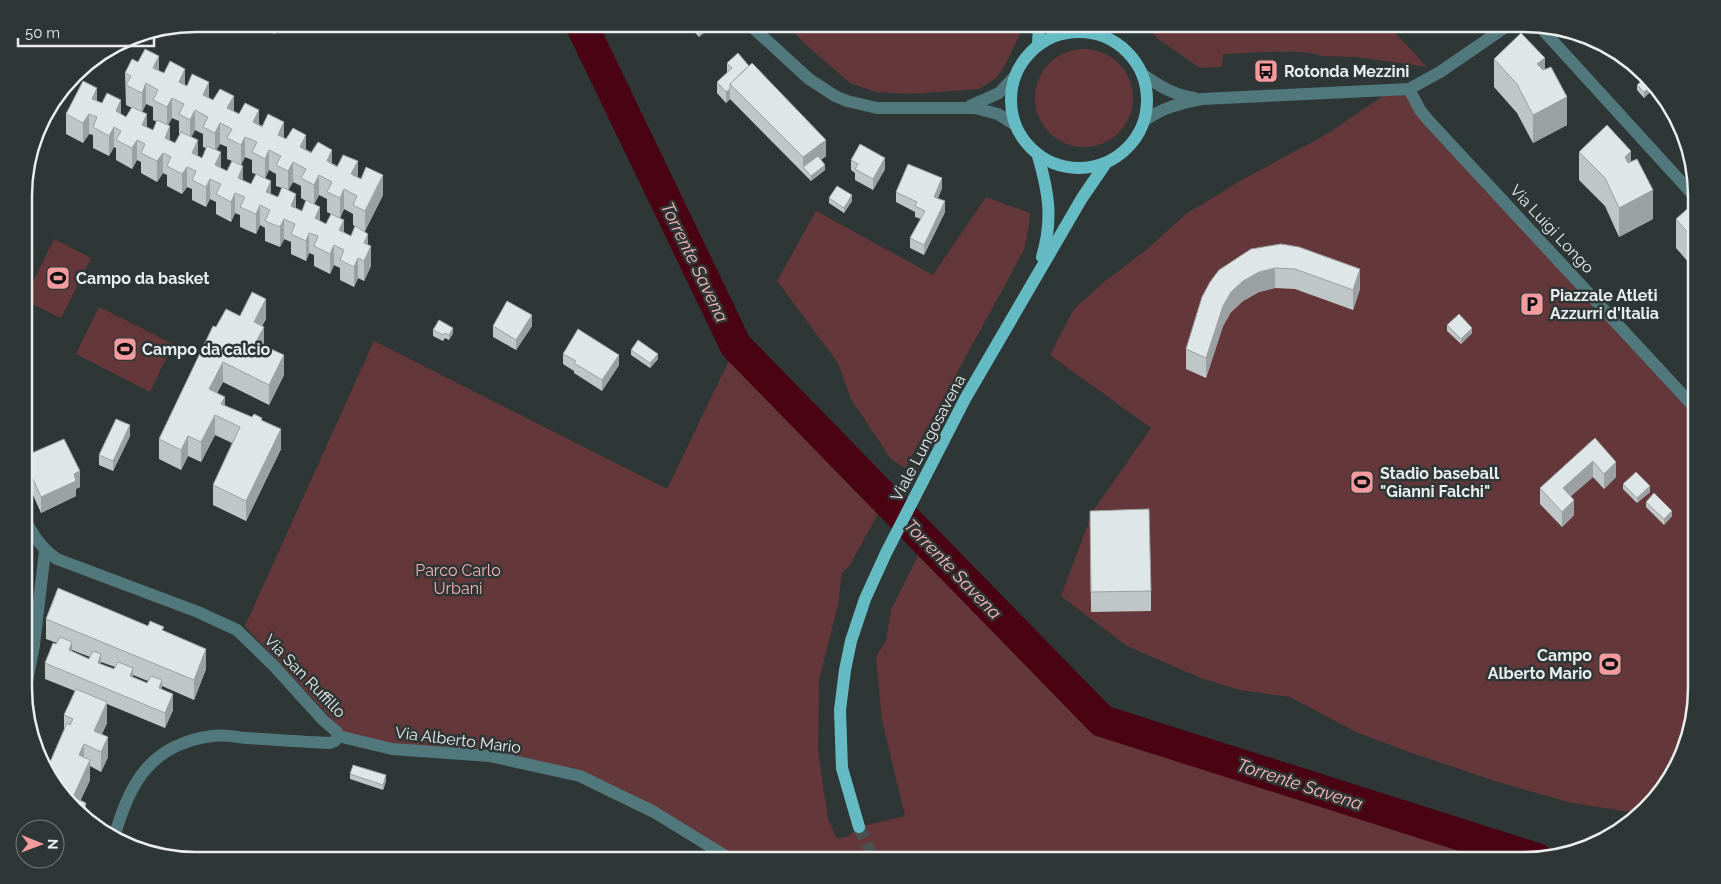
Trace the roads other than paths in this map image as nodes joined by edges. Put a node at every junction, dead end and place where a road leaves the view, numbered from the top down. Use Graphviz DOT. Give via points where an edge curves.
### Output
graph roads {
  1 [pos="1039,32"];
  2 [pos="1069,32"];
  3 [pos="1094,32"];
  4 [pos="1498,32"];
  5 [pos="758,33"];
  6 [pos="1547,35"];
  7 [pos="1038,45"];
  8 [pos="1142,74"];
  9 [pos="1015,76"];
  10 [pos="1409,89"];
  11 [pos="1202,99"];
  12 [pos="965,107"];
  13 [pos="1144,121"];
  14 [pos="1015,125"];
  15 [pos="1038,156"];
  16 [pos="1106,163"];
  17 [pos="1688,189"];
  18 [pos="1037,274"];
  19 [pos="1688,400"];
  20 [pos="32,533"];
  21 [pos="45,551"];
  22 [pos="32,656"];
  23 [pos="338,736"];
  24 [pos="859,828"];
  25 [pos="116,830"];
  26 [pos="719,852"];
  1 -- 7 [label="main road"];
  2 -- 7 [label="main road" via="1053,36"];
  3 -- 8 [label="main road" via="1121,45"];
  4 -- 10 [label="street"];
  5 -- 12 [label="street" via="809,79 847,101 877,108"];
  6 -- 17 [label="street"];
  7 -- 9 [label="main road" via="1024,59"];
  8 -- 11 [label="street" via="1169,91"];
  8 -- 13 [label="main road" via="1147,97"];
  9 -- 12 [label="street" via="998,93"];
  9 -- 14 [label="main road" via="1011,92"];
  10 -- 11 [label="street"];
  10 -- 19 [label="street, Via Luigi Longo" via="1420,110"];
  11 -- 13 [label="street" via="1181,102"];
  12 -- 14 [label="street" via="998,114"];
  13 -- 16 [label="main road" via="1130,146"];
  14 -- 15 [label="main road"];
  15 -- 16 [label="main road" via="1056,165 1073,168 1090,168"];
  15 -- 18 [label="main road, Viale Lungosavena" via="1049,198 1046,244"];
  16 -- 18 [label="main road, Viale Lungosavena"];
  18 -- 24 [label="main road, Viale Lungosavena" via="965,399 886,553 851,640 840,710 842,768"];
  20 -- 21 [label="street, Via San Ruffillo"];
  21 -- 22 [label="street"];
  21 -- 23 [label="street, Via San Ruffillo" via="57,559 237,630"];
  23 -- 25 [label="street, Via San Ruffillo" via="330,743 213,735 187,742 164,752 146,768 135,782"];
  23 -- 26 [label="street, Via Alberto Mario" via="392,749 490,756 580,776 636,803"];
}
